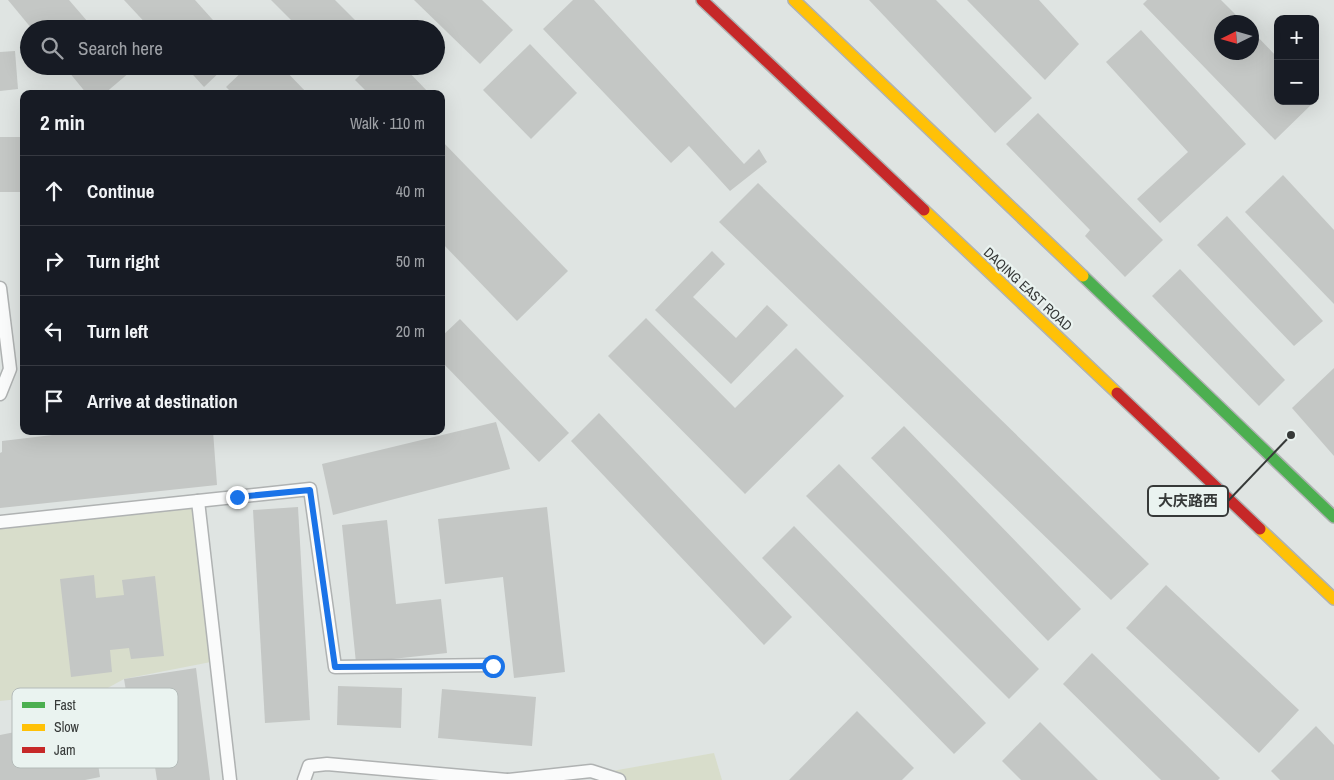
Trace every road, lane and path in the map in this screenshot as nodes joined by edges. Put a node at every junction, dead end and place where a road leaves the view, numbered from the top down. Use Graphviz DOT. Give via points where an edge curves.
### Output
graph roads {
  1 [pos="702,0"];
  2 [pos="794,0"];
  3 [pos="0,288"];
  4 [pos="0,394"];
  5 [pos="198,501"];
  6 [pos="1334,517"];
  7 [pos="0,522"];
  8 [pos="1334,599"];
  9 [pos="493,666"];
  10 [pos="415,776"];
  11 [pos="230,780"];
  12 [pos="304,780"];
  13 [pos="508,780"];
  14 [pos="619,780"];
  1 -- 8 [label="main road, DAQING EAST ROAD"];
  2 -- 6 [label="main road"];
  3 -- 4 [label="lane" via="10,369"];
  5 -- 7 [label="lane"];
  5 -- 9 [label="lane" via="310,490 335,667"];
  5 -- 11 [label="lane"];
  10 -- 12 [label="lane" via="327,764 309,766"];
  10 -- 13 [label="lane"];
  13 -- 14 [label="lane" via="591,771"];
}
